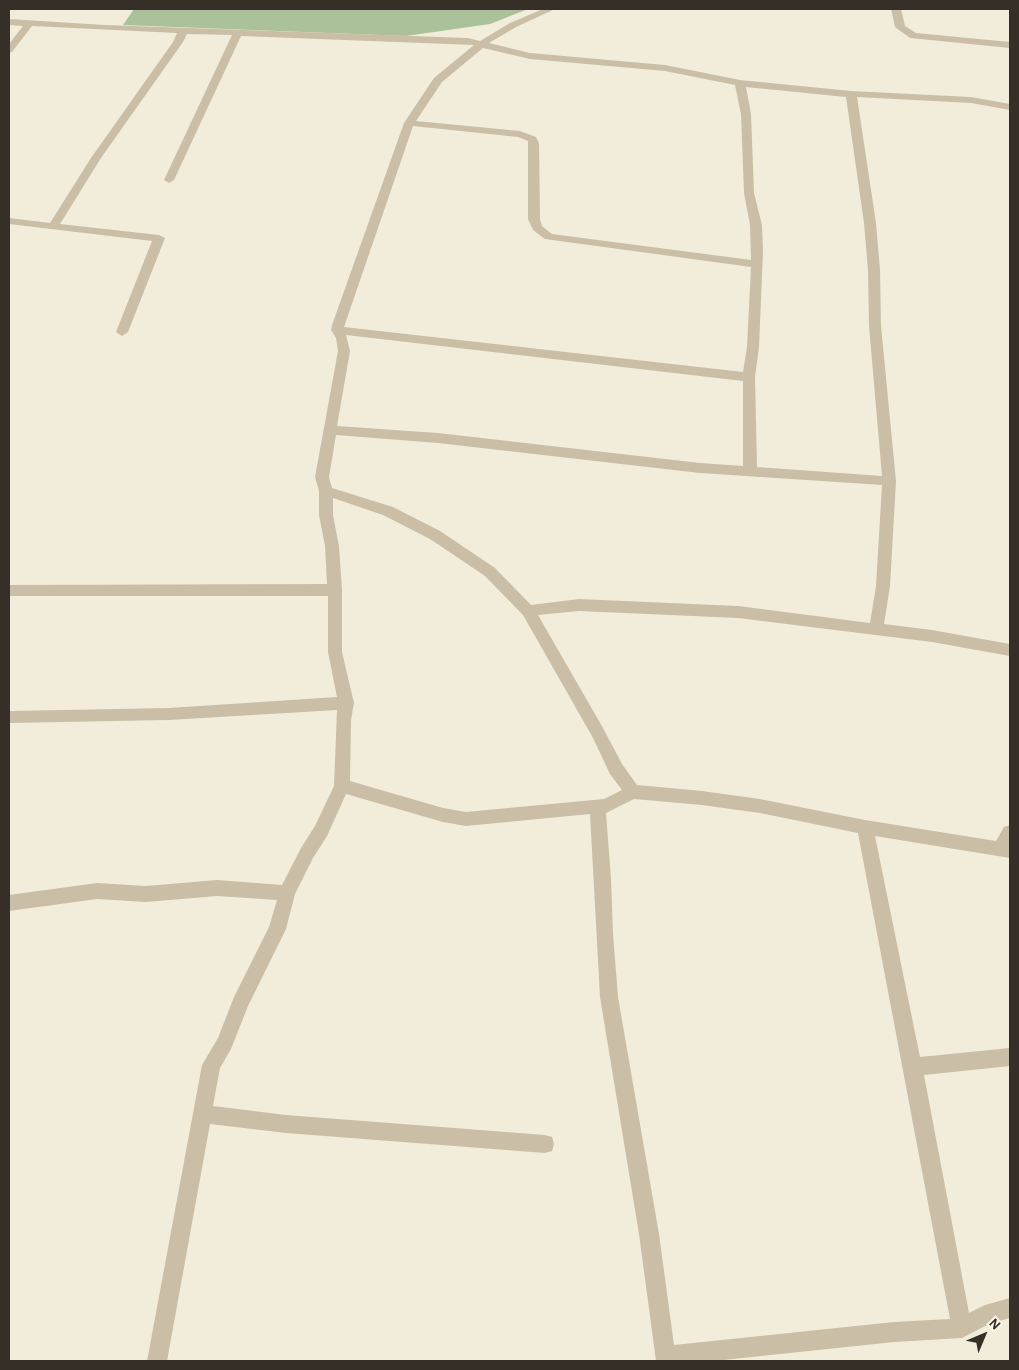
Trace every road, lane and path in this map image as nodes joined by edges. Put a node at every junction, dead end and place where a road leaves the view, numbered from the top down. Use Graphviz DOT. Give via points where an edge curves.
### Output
graph roads {
  1 [pos="550,9"];
  2 [pos="896,9"];
  3 [pos="9,22"];
  4 [pos="30,23"];
  5 [pos="183,31"];
  6 [pos="238,32"];
  7 [pos="482,43"];
  8 [pos="1010,45"];
  9 [pos="9,50"];
  10 [pos="740,83"];
  11 [pos="851,94"];
  12 [pos="1010,107"];
  13 [pos="409,123"];
  14 [pos="169,180"];
  15 [pos="9,221"];
  16 [pos="53,227"];
  17 [pos="757,264"];
  18 [pos="337,330"];
  19 [pos="122,332"];
  20 [pos="749,377"];
  21 [pos="329,430"];
  22 [pos="750,472"];
  23 [pos="889,481"];
  24 [pos="326,491"];
  25 [pos="9,590"];
  26 [pos="335,590"];
  27 [pos="528,611"];
  28 [pos="876,629"];
  29 [pos="1010,650"];
  30 [pos="346,703"];
  31 [pos="9,717"];
  32 [pos="342,786"];
  33 [pos="633,792"];
  34 [pos="598,807"];
  35 [pos="865,827"];
  36 [pos="1010,832"];
  37 [pos="1005,850"];
  38 [pos="287,893"];
  39 [pos="9,903"];
  40 [pos="1010,1057"];
  41 [pos="913,1067"];
  42 [pos="203,1114"];
  43 [pos="545,1144"];
  44 [pos="1010,1308"];
  45 [pos="962,1328"];
  46 [pos="666,1359"];
  47 [pos="157,1361"];
  1 -- 7 [label="street"];
  2 -- 8 [label="street" via="900,27 913,36"];
  3 -- 4 [label="street"];
  4 -- 5 [label="street"];
  4 -- 9 [label="street"];
  5 -- 6 [label="street"];
  5 -- 16 [label="street"];
  6 -- 7 [label="street"];
  6 -- 14 [label="street"];
  7 -- 10 [label="street" via="530,56 665,68"];
  7 -- 13 [label="street" via="438,80"];
  10 -- 11 [label="street"];
  10 -- 17 [label="street" via="746,114"];
  11 -- 12 [label="street" via="963,99"];
  11 -- 23 [label="street" via="870,223 875,326"];
  13 -- 17 [label="street" via="520,134 532,139 534,219 538,228 549,236"];
  13 -- 18 [label="street"];
  15 -- 16 [label="street"];
  16 -- 19 [label="street" via="159,238"];
  17 -- 20 [label="street"];
  18 -- 20 [label="street"];
  18 -- 21 [label="street" via="344,351"];
  20 -- 22 [label="street"];
  21 -- 22 [label="street" via="438,438"];
  21 -- 24 [label="street" via="322,477"];
  22 -- 23 [label="street"];
  23 -- 28 [label="street" via="884,570"];
  24 -- 26 [label="street"];
  24 -- 27 [label="street" via="388,511 435,535 490,572"];
  25 -- 26 [label="street"];
  26 -- 30 [label="street" via="335,652"];
  27 -- 28 [label="street" via="579,605 656,607 738,612"];
  27 -- 33 [label="street" via="616,769"];
  28 -- 29 [label="street"];
  30 -- 31 [label="street" via="169,714"];
  30 -- 32 [label="street"];
  32 -- 34 [label="street" via="466,819"];
  32 -- 38 [label="street"];
  33 -- 34 [label="street" via="610,805"];
  33 -- 35 [label="street" via="760,806"];
  34 -- 46 [label="street" via="609,997 649,1234"];
  35 -- 37 [label="street"];
  35 -- 41 [label="street"];
  36 -- 37 [label="street"];
  38 -- 39 [label="street" via="217,888 146,894 97,891"];
  38 -- 42 [label="street" via="278,929 240,1003 225,1043 211,1065"];
  40 -- 41 [label="street"];
  41 -- 45 [label="street"];
  42 -- 43 [label="street" via="286,1124"];
  42 -- 47 [label="street"];
  44 -- 45 [label="street" via="984,1315"];
  45 -- 46 [label="street" via="894,1332"];
}
